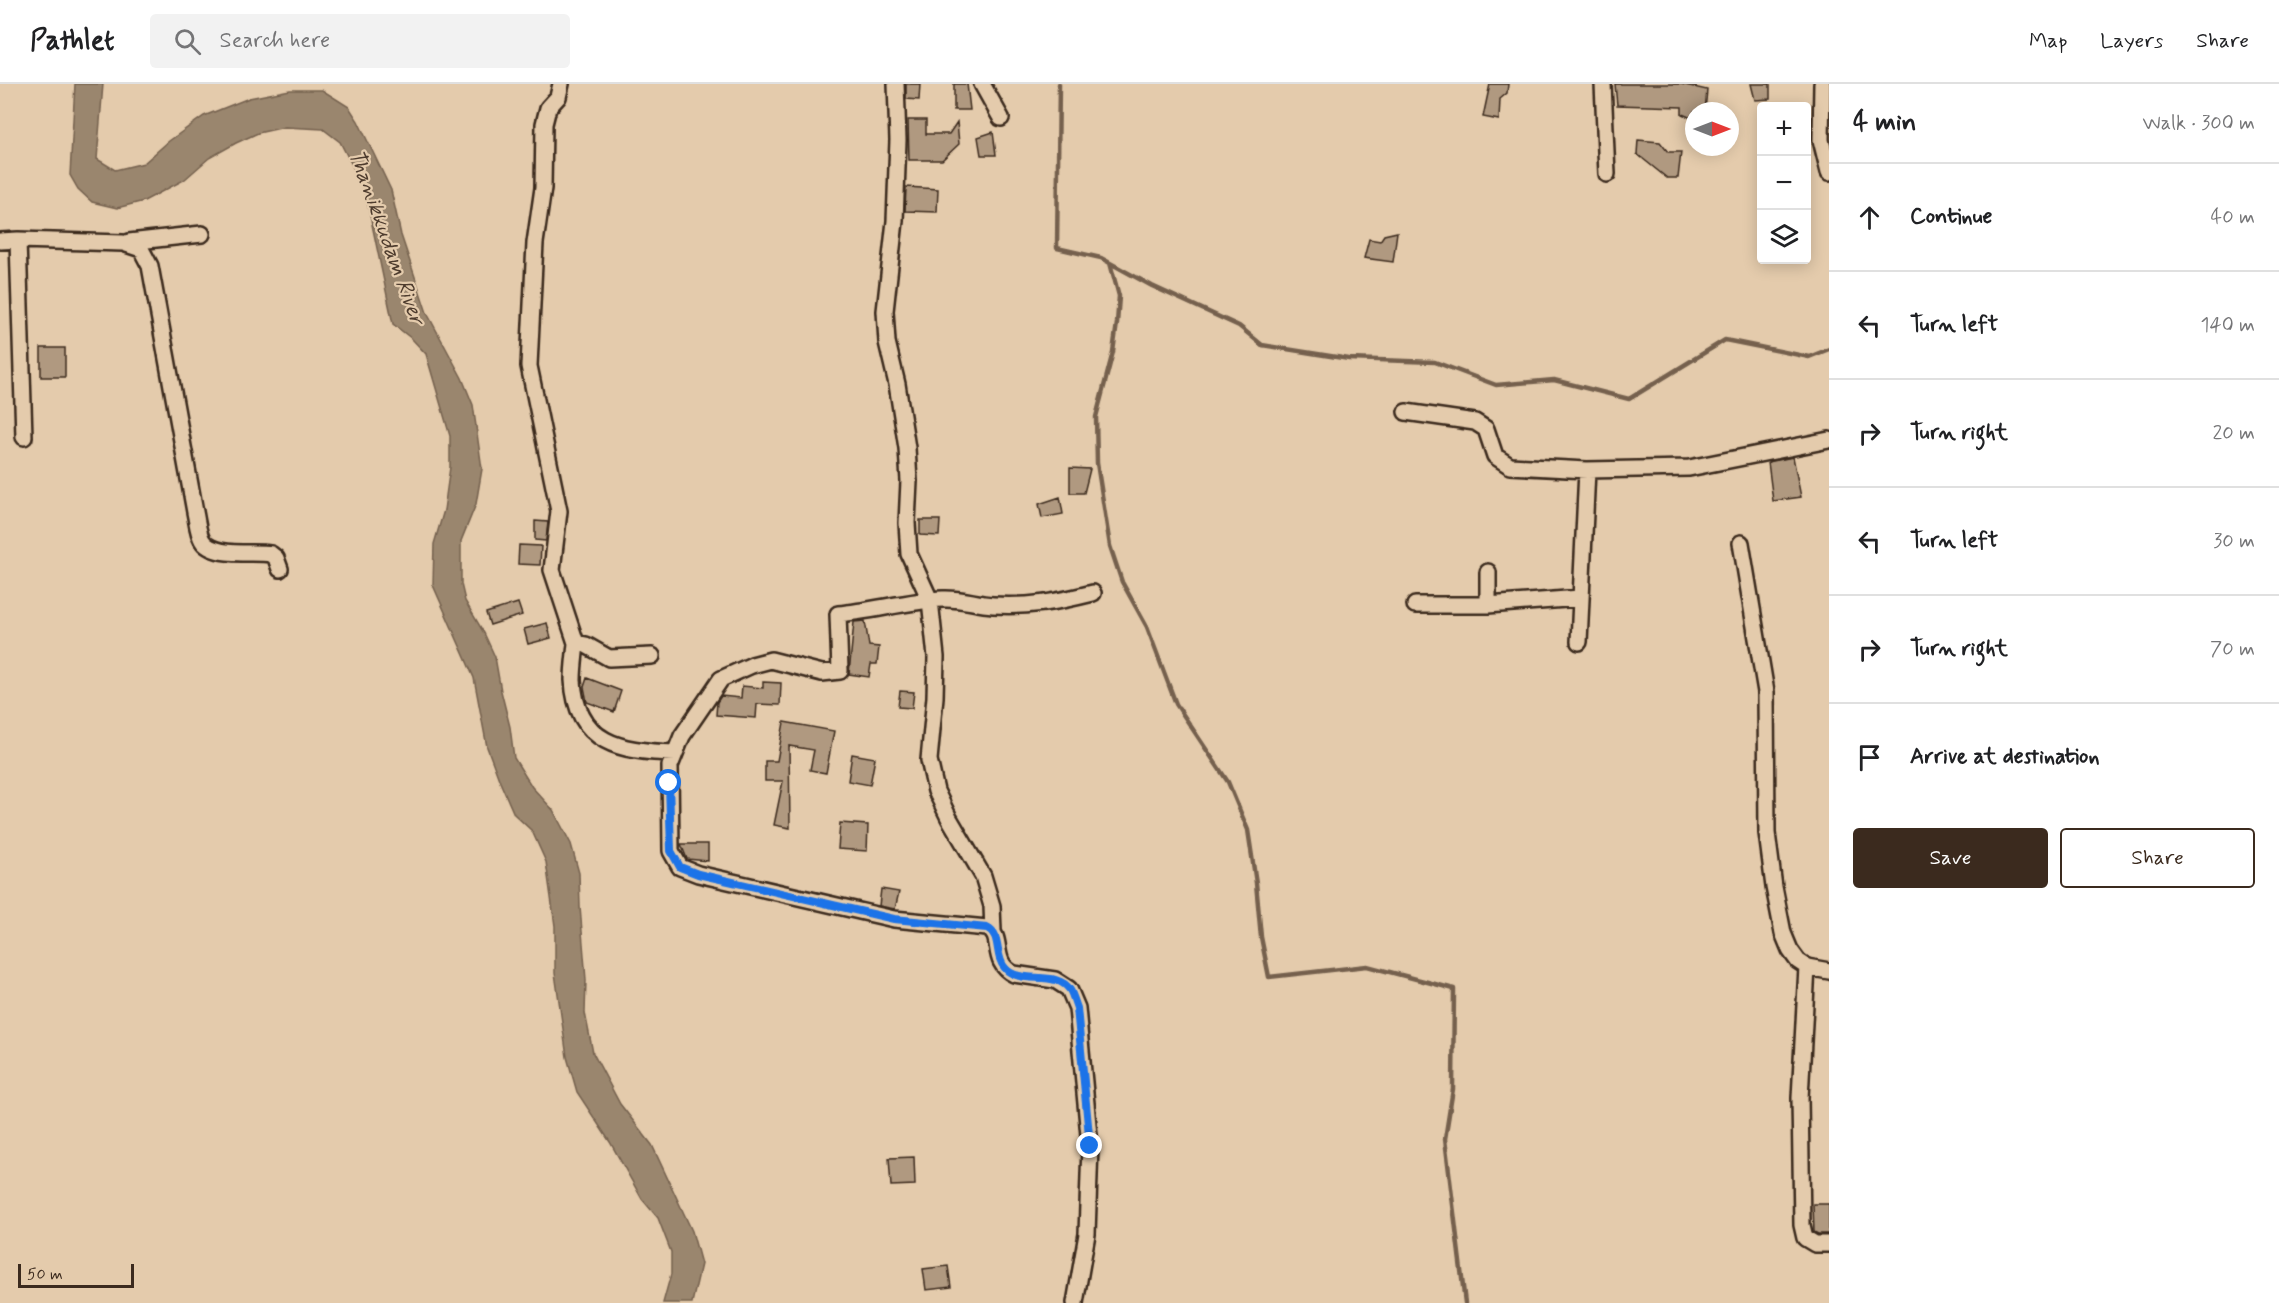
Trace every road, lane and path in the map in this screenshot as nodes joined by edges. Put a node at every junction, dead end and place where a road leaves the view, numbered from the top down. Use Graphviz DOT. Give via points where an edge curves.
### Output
graph roads {
  1 [pos="561,84"];
  2 [pos="896,84"];
  3 [pos="982,84"];
  4 [pos="1603,84"];
  5 [pos="1822,84"];
  6 [pos="1001,118"];
  7 [pos="1829,172"];
  8 [pos="1607,174"];
  9 [pos="202,234"];
  10 [pos="18,240"];
  11 [pos="0,241"];
  12 [pos="123,243"];
  13 [pos="1406,412"];
  14 [pos="24,437"];
  15 [pos="1829,440"];
  16 [pos="1587,471"];
  17 [pos="1741,543"];
  18 [pos="280,569"];
  19 [pos="1488,572"];
  20 [pos="1093,593"];
  21 [pos="1580,598"];
  22 [pos="930,600"];
  23 [pos="1415,605"];
  24 [pos="1488,605"];
  25 [pos="576,642"];
  26 [pos="1579,642"];
  27 [pos="652,656"];
  28 [pos="675,753"];
  29 [pos="993,931"];
  30 [pos="1808,967"];
  31 [pos="1829,971"];
  32 [pos="1829,1244"];
  33 [pos="1075,1303"];
  1 -- 25 [label="street" via="544,124 530,366 559,511 552,570"];
  2 -- 22 [label="street" via="898,140 895,221 885,310 887,342 907,448 909,554"];
  3 -- 6 [label="street"];
  4 -- 8 [label="street"];
  5 -- 7 [label="street" via="1821,140"];
  9 -- 12 [label="street"];
  10 -- 11 [label="street"];
  10 -- 12 [label="street"];
  10 -- 14 [label="street"];
  12 -- 18 [label="street" via="141,249 150,266 202,540 209,548 221,551 271,554"];
  13 -- 16 [label="street" via="1474,422 1486,429 1495,456 1510,466"];
  15 -- 16 [label="street" via="1689,468"];
  16 -- 21 [label="street"];
  17 -- 30 [label="street" via="1766,692 1765,797 1774,887 1790,950"];
  19 -- 24 [label="street"];
  20 -- 22 [label="street" via="1049,604 1019,606"];
  21 -- 24 [label="street"];
  21 -- 26 [label="street"];
  22 -- 28 [label="street" via="838,614 840,671 822,673 771,660 721,679 682,736"];
  22 -- 29 [label="street" via="936,657 929,760 936,791 983,876 992,906"];
  23 -- 24 [label="street"];
  25 -- 27 [label="street" via="609,658"];
  25 -- 28 [label="street" via="573,680 580,717 597,735 621,748"];
  28 -- 29 [label="street" via="670,766 669,815 671,851 680,867 863,913"];
  29 -- 33 [label="street" via="1007,971 1055,980 1070,988 1077,1008 1090,1146 1087,1234"];
  30 -- 31 [label="street"];
  30 -- 32 [label="street" via="1800,1098 1802,1225 1805,1239"];
}
